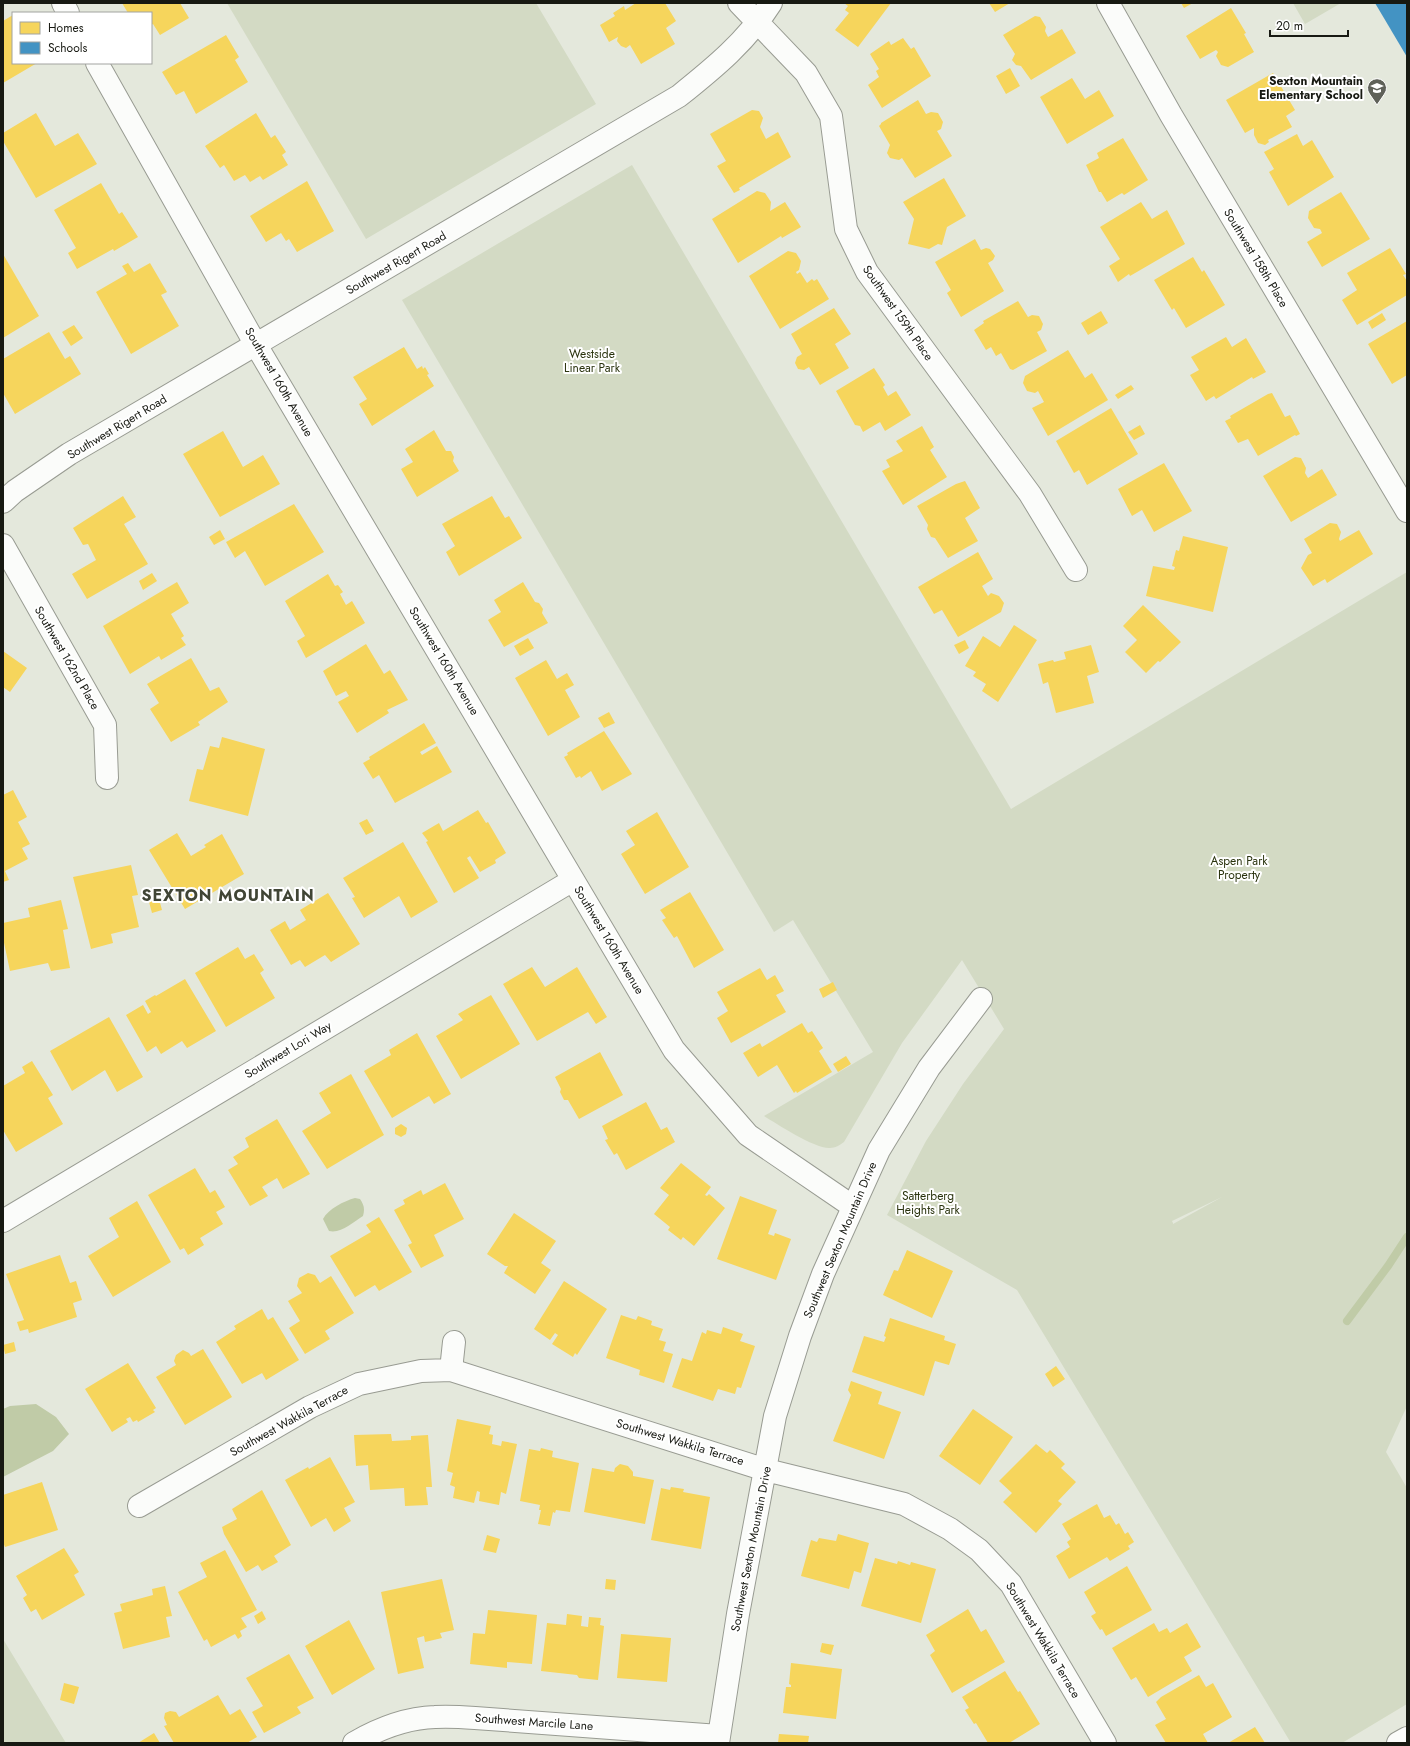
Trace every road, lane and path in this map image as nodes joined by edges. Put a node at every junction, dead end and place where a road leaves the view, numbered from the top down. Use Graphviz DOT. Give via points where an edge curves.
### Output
graph roads {
  1 [pos="63,3"];
  2 [pos="739,3"];
  3 [pos="771,3"];
  4 [pos="1108,3"];
  5 [pos="68,12"];
  6 [pos="759,22"];
  7 [pos="98,64"];
  8 [pos="256,344"];
  9 [pos="3,502"];
  10 [pos="1407,511"];
  11 [pos="3,544"];
  12 [pos="1076,570"];
  13 [pos="107,778"];
  14 [pos="573,880"];
  15 [pos="981,999"];
  16 [pos="852,1206"];
  17 [pos="3,1220"];
  18 [pos="454,1342"];
  19 [pos="451,1370"];
  20 [pos="766,1470"];
  21 [pos="139,1506"];
  22 [pos="1407,1738"];
  23 [pos="718,1740"];
  24 [pos="354,1743"];
  25 [pos="1105,1743"];
  26 [pos="1398,1743"];
  1 -- 5 [label="street"];
  2 -- 6 [label="street, Southwest 159th Place"];
  3 -- 6 [label="street, Southwest Rigert Road"];
  4 -- 10 [label="street, Southwest 158th Place" via="1171,115"];
  6 -- 8 [label="street, Southwest Rigert Road" via="718,65 679,96"];
  6 -- 12 [label="street, Southwest 159th Place" via="806,73 831,116 846,229 867,272 1030,494"];
  7 -- 8 [label="street, Southwest 160th Avenue"];
  8 -- 9 [label="street, Southwest Rigert Road" via="69,454"];
  8 -- 14 [label="street, Southwest 160th Avenue"];
  11 -- 13 [label="street, Southwest 162nd Place" via="105,725"];
  14 -- 16 [label="street, Southwest 160th Avenue" via="674,1050 748,1136"];
  14 -- 17 [label="street, Southwest Lori Way"];
  15 -- 16 [label="street, Southwest Sexton Mountain Drive" via="929,1068 879,1150"];
  16 -- 20 [label="street, Southwest Sexton Mountain Drive" via="800,1336 775,1416"];
  18 -- 19 [label="street"];
  19 -- 20 [label="street, Southwest Wakkila Terrace"];
  19 -- 21 [label="street, Southwest Wakkila Terrace" via="421,1371 359,1384 310,1407"];
  20 -- 23 [label="street, Southwest Sexton Mountain Drive" via="738,1614"];
  20 -- 25 [label="street, Southwest Wakkila Terrace" via="904,1504 950,1529 979,1550 1011,1584"];
  22 -- 26 [label="street"];
  23 -- 24 [label="street, Southwest Marcile Lane" via="435,1716 408,1720 381,1729"];
}
